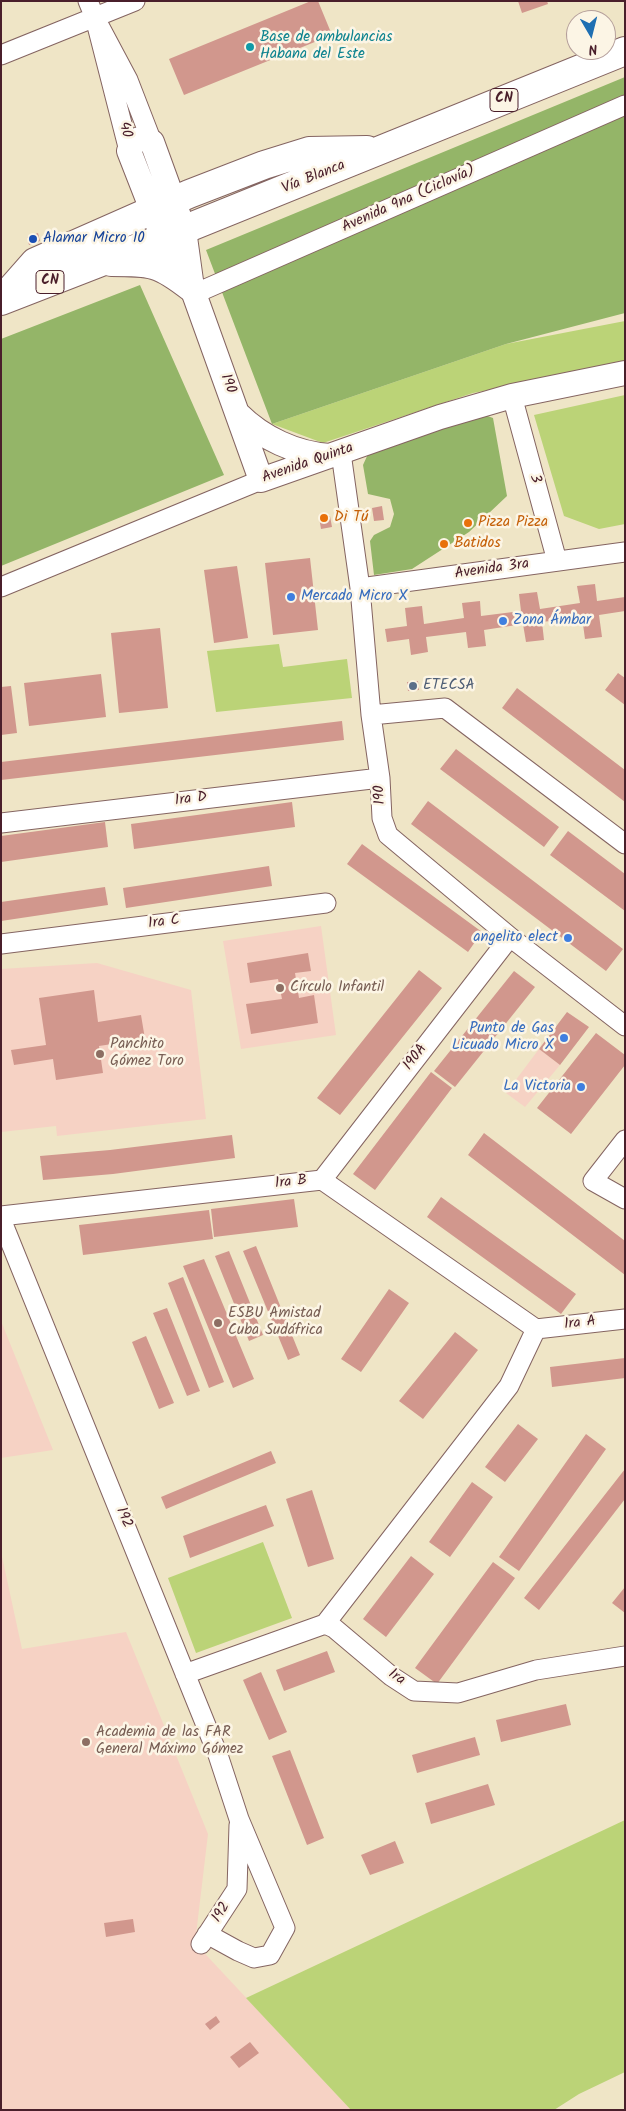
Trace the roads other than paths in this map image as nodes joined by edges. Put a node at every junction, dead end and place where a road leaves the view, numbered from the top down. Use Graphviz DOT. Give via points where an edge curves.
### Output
graph roads {
  1 [pos="135,1"];
  2 [pos="92,10"];
  3 [pos="625,51"];
  4 [pos="1,55"];
  5 [pos="625,106"];
  6 [pos="152,142"];
  7 [pos="383,149"];
  8 [pos="129,151"];
  9 [pos="163,206"];
  10 [pos="174,234"];
  11 [pos="99,262"];
  12 [pos="193,291"];
  13 [pos="1,301"];
  14 [pos="625,373"];
  15 [pos="512,396"];
  16 [pos="237,412"];
  17 [pos="336,454"];
  18 [pos="261,480"];
  19 [pos="625,552"];
  20 [pos="557,561"];
  21 [pos="1,587"];
  22 [pos="360,588"];
  23 [pos="371,715"];
  24 [pos="380,778"];
  25 [pos="1,823"];
  26 [pos="625,844"];
  27 [pos="326,903"];
  28 [pos="510,937"];
  29 [pos="1,944"];
  30 [pos="625,1026"];
  31 [pos="625,1140"];
  32 [pos="322,1180"];
  33 [pos="625,1199"];
  34 [pos="1,1217"];
  35 [pos="625,1319"];
  36 [pos="536,1329"];
  37 [pos="325,1624"];
  38 [pos="625,1656"];
  39 [pos="185,1674"];
  40 [pos="239,1819"];
  1 -- 2 [label="street"];
  2 -- 4 [label="street"];
  2 -- 6 [label="street, 40" via="128,80"];
  2 -- 8 [label="street, 40"];
  3 -- 7 [label="highway, Vía Blanca / CN"];
  5 -- 12 [label="street, Avenida 9na (Ciclovía)"];
  6 -- 8 [label="main road" via="137,139 131,143"];
  6 -- 9 [label="main road, 40"];
  7 -- 9 [label="highway" via="309,151 264,165"];
  7 -- 10 [label="highway, Vía Blanca / CN"];
  8 -- 9 [label="main road, 40"];
  9 -- 10 [label="main road, 40"];
  9 -- 13 [label="highway" via="36,262"];
  10 -- 11 [label="highway, Vía Blanca / CN"];
  10 -- 12 [label="main road, 190"];
  11 -- 12 [label="highway" via="139,262 161,266"];
  11 -- 13 [label="highway, Vía Blanca / CN"];
  12 -- 16 [label="main road, 190"];
  14 -- 15 [label="main road, Avenida Quinta"];
  15 -- 17 [label="main road, Avenida Quinta" via="440,417"];
  15 -- 20 [label="street, 3"];
  16 -- 17 [label="main road" via="252,428 280,443 312,455"];
  16 -- 18 [label="main road, 190"];
  17 -- 18 [label="main road, Avenida Quinta"];
  17 -- 22 [label="street, 190"];
  18 -- 21 [label="street, Avenida Quinta"];
  19 -- 20 [label="street, Avenida 3ra"];
  20 -- 22 [label="street, Avenida 3ra"];
  22 -- 23 [label="street, 190"];
  23 -- 24 [label="street, 190"];
  23 -- 26 [label="street" via="445,708"];
  24 -- 25 [label="street, 1ra D"];
  24 -- 28 [label="street, 190" via="382,818 388,835"];
  27 -- 29 [label="street, 1ra C"];
  28 -- 30 [label="street, 190"];
  28 -- 32 [label="street, 190A"];
  31 -- 33 [label="street" via="593,1181"];
  32 -- 34 [label="street, 1ra B"];
  32 -- 36 [label="street, 1ra B"];
  34 -- 39 [label="street, 192"];
  35 -- 36 [label="street, 1ra A"];
  36 -- 37 [label="street" via="509,1386"];
  37 -- 38 [label="street, 1ra" via="414,1691 458,1693 536,1670"];
  37 -- 39 [label="street"];
  39 -- 40 [label="street, 192" via="218,1755"];
  40 -- 40 [label="street, 192" via="237,1889 204,1940 254,1958 270,1955 285,1928"];
}
